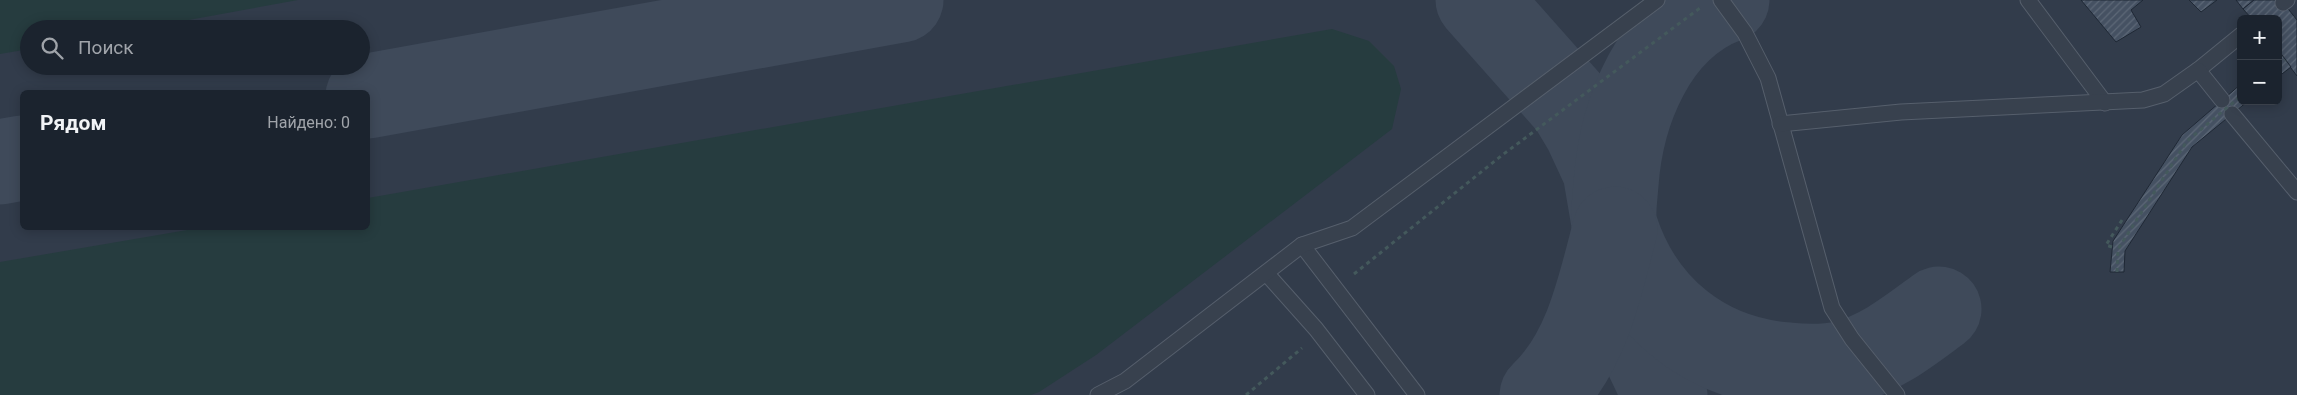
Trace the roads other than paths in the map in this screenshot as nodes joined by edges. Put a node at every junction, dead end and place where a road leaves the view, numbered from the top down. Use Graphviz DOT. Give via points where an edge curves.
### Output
graph roads {
  1 [pos="1657,0"];
  2 [pos="1721,0"];
  3 [pos="2028,0"];
  4 [pos="2237,38"];
  5 [pos="2198,70"];
  6 [pos="2222,100"];
  7 [pos="2105,103"];
  8 [pos="2232,114"];
  9 [pos="1780,124"];
  10 [pos="2297,192"];
  11 [pos="1302,245"];
  12 [pos="1266,273"];
  13 [pos="1098,395"];
  14 [pos="1368,395"];
  15 [pos="1417,395"];
  16 [pos="1897,395"];
  1 -- 11 [label="lane" via="1352,228"];
  2 -- 9 [label="lane" via="1744,33 1768,78"];
  3 -- 7 [label="lane"];
  4 -- 5 [label="lane"];
  5 -- 6 [label="lane"];
  5 -- 7 [label="lane" via="2164,94"];
  7 -- 9 [label="lane" via="1901,112"];
  8 -- 10 [label="lane"];
  9 -- 16 [label="lane" via="1832,308 1852,339"];
  11 -- 12 [label="lane"];
  11 -- 15 [label="lane"];
  12 -- 13 [label="lane" via="1125,381"];
  12 -- 14 [label="lane"];
}
